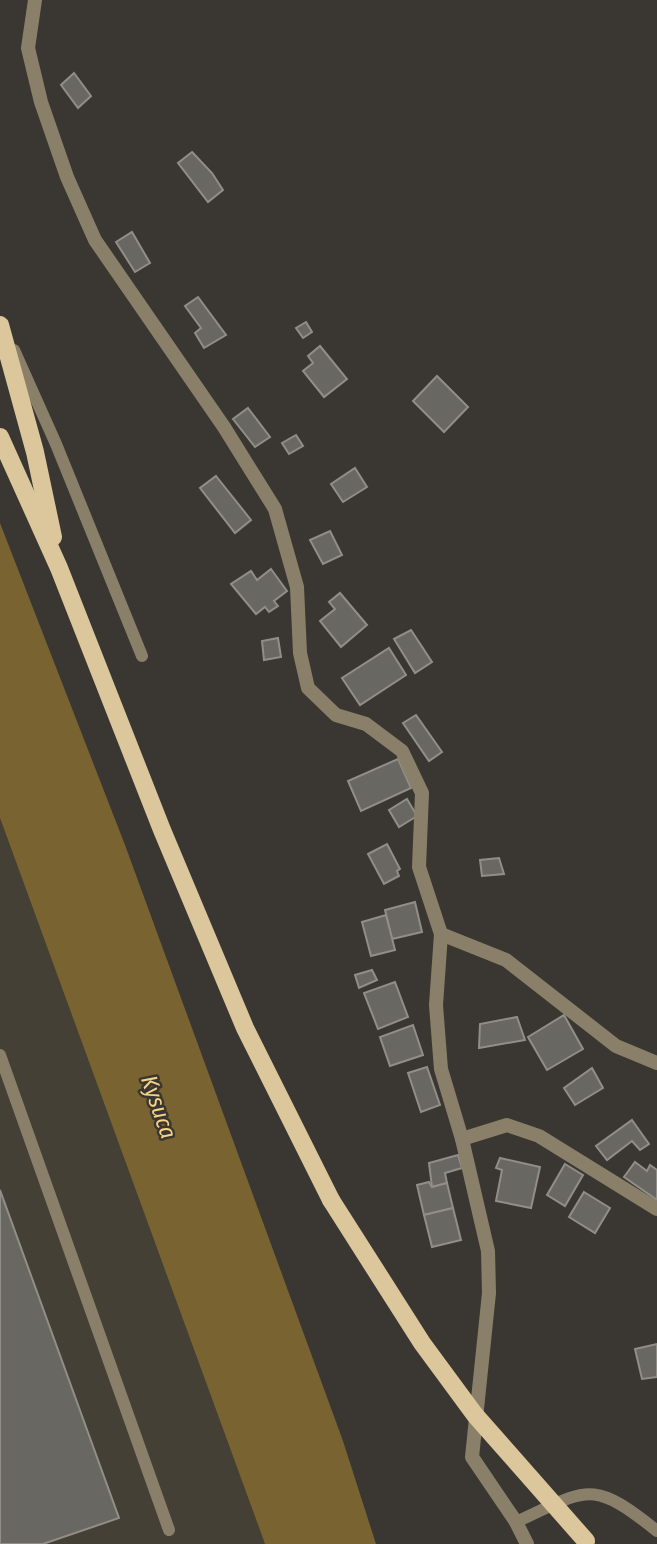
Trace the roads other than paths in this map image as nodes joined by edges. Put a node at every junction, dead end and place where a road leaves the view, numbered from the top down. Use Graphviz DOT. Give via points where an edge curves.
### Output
graph roads {
  1 [pos="35,0"];
  2 [pos="0,323"];
  3 [pos="0,437"];
  4 [pos="59,568"];
  5 [pos="142,656"];
  6 [pos="441,934"];
  7 [pos="0,1055"];
  8 [pos="657,1063"];
  9 [pos="462,1139"];
  10 [pos="657,1209"];
  11 [pos="516,1522"];
  12 [pos="169,1530"];
  13 [pos="657,1531"];
  14 [pos="587,1543"];
  15 [pos="527,1544"];
  1 -- 6 [label="street" via="29,48 41,102 94,240 217,416 275,509 297,587 300,653 308,688 336,715 366,724 402,751 422,793 419,867"];
  2 -- 4 [label="main road" via="35,452"];
  2 -- 5 [label="lane" via="56,444"];
  3 -- 4 [label="main road"];
  4 -- 14 [label="main road, bridge" via="245,1028 331,1200 393,1300 460,1394"];
  6 -- 8 [label="street" via="506,960 616,1046"];
  6 -- 9 [label="street" via="436,1005 441,1069"];
  7 -- 12 [label="lane"];
  9 -- 10 [label="street" via="507,1125 539,1136"];
  9 -- 11 [label="street" via="488,1251 489,1293 472,1457"];
  11 -- 13 [label="lane" via="583,1492 613,1499"];
  11 -- 15 [label="street"];
}
